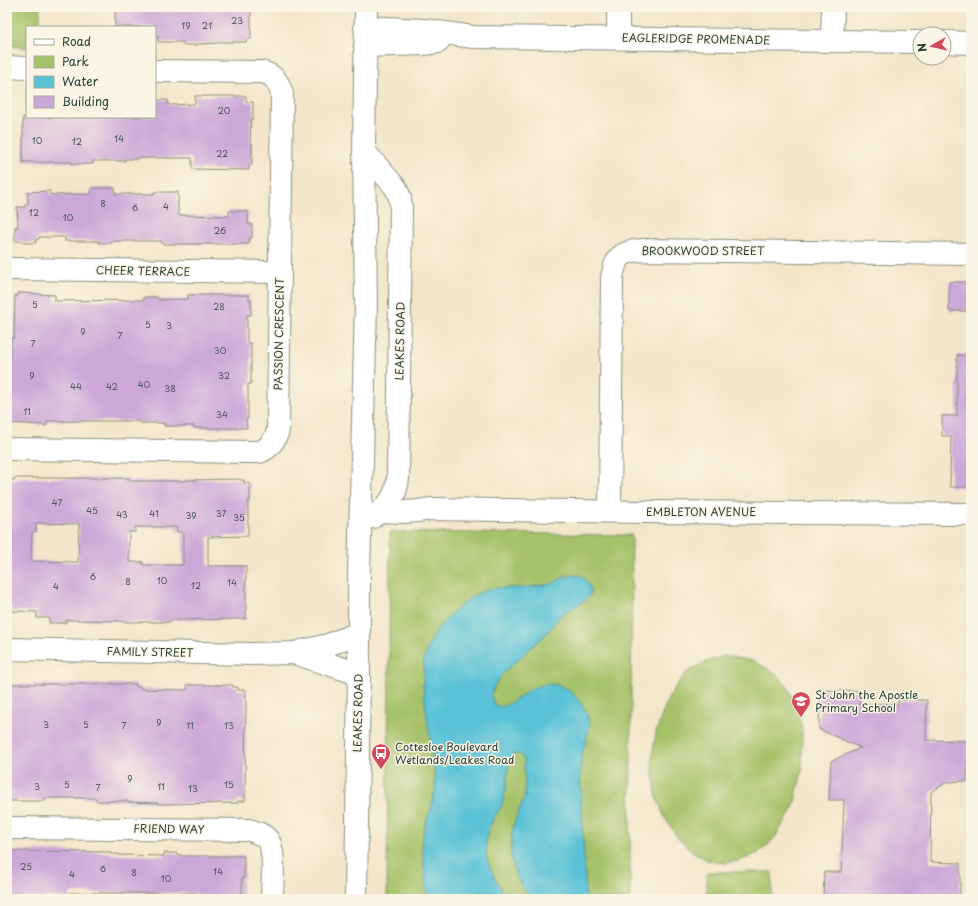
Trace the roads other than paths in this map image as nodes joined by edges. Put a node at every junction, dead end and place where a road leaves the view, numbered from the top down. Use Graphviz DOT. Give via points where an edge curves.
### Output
graph roads {
  1 [pos="618,7"];
  2 [pos="833,7"];
  3 [pos="366,27"];
  4 [pos="618,38"];
  5 [pos="832,41"];
  6 [pos="912,42"];
  7 [pos="952,42"];
  8 [pos="971,43"];
  9 [pos="7,68"];
  10 [pos="26,68"];
  11 [pos="156,70"];
  12 [pos="364,151"];
  13 [pos="971,254"];
  14 [pos="7,269"];
  15 [pos="279,272"];
  16 [pos="7,449"];
  17 [pos="398,478"];
  18 [pos="430,508"];
  19 [pos="381,511"];
  20 [pos="610,511"];
  21 [pos="971,514"];
  22 [pos="360,528"];
  23 [pos="359,633"];
  24 [pos="7,649"];
  25 [pos="294,652"];
  26 [pos="359,674"];
  27 [pos="7,828"];
  28 [pos="272,899"];
  29 [pos="356,899"];
  1 -- 4 [label="street"];
  2 -- 5 [label="street"];
  3 -- 4 [label="street, EAGLERIDGE PROMENADE" via="424,44 473,37"];
  3 -- 12 [label="street, LEAKES ROAD"];
  4 -- 5 [label="street, EAGLERIDGE PROMENADE"];
  5 -- 6 [label="street, EAGLERIDGE PROMENADE"];
  7 -- 8 [label="street"];
  9 -- 10 [label="street"];
  11 -- 15 [label="street, PASSION CRESCENT" via="261,72 270,74 279,84 282,94"];
  12 -- 17 [label="street, LEAKES ROAD" via="396,188 400,198"];
  12 -- 22 [label="street, LEAKES ROAD" via="366,305"];
  13 -- 20 [label="street, BROOKWOOD STREET" via="642,250 620,256 612,278"];
  14 -- 15 [label="street, CHEER TERRACE"];
  15 -- 16 [label="street, PASSION CRESCENT" via="278,431 275,440 262,451"];
  17 -- 18 [label="street, EMBLETON AVENUE" via="407,495 418,504"];
  17 -- 19 [label="street, LEAKES ROAD" via="392,499"];
  18 -- 19 [label="street, EMBLETON AVENUE" via="404,513"];
  18 -- 20 [label="street, EMBLETON AVENUE"];
  19 -- 22 [label="street, LEAKES ROAD"];
  20 -- 21 [label="street, EMBLETON AVENUE"];
  22 -- 23 [label="street, LEAKES ROAD"];
  23 -- 25 [label="street, FAMILY STREET" via="328,645"];
  23 -- 26 [label="street, LEAKES ROAD"];
  24 -- 25 [label="street, FAMILY STREET" via="251,654"];
  25 -- 26 [label="street, FAMILY STREET"];
  26 -- 29 [label="street, LEAKES ROAD"];
  27 -- 28 [label="street, FRIEND WAY" via="257,832 268,840 272,848"];
}
